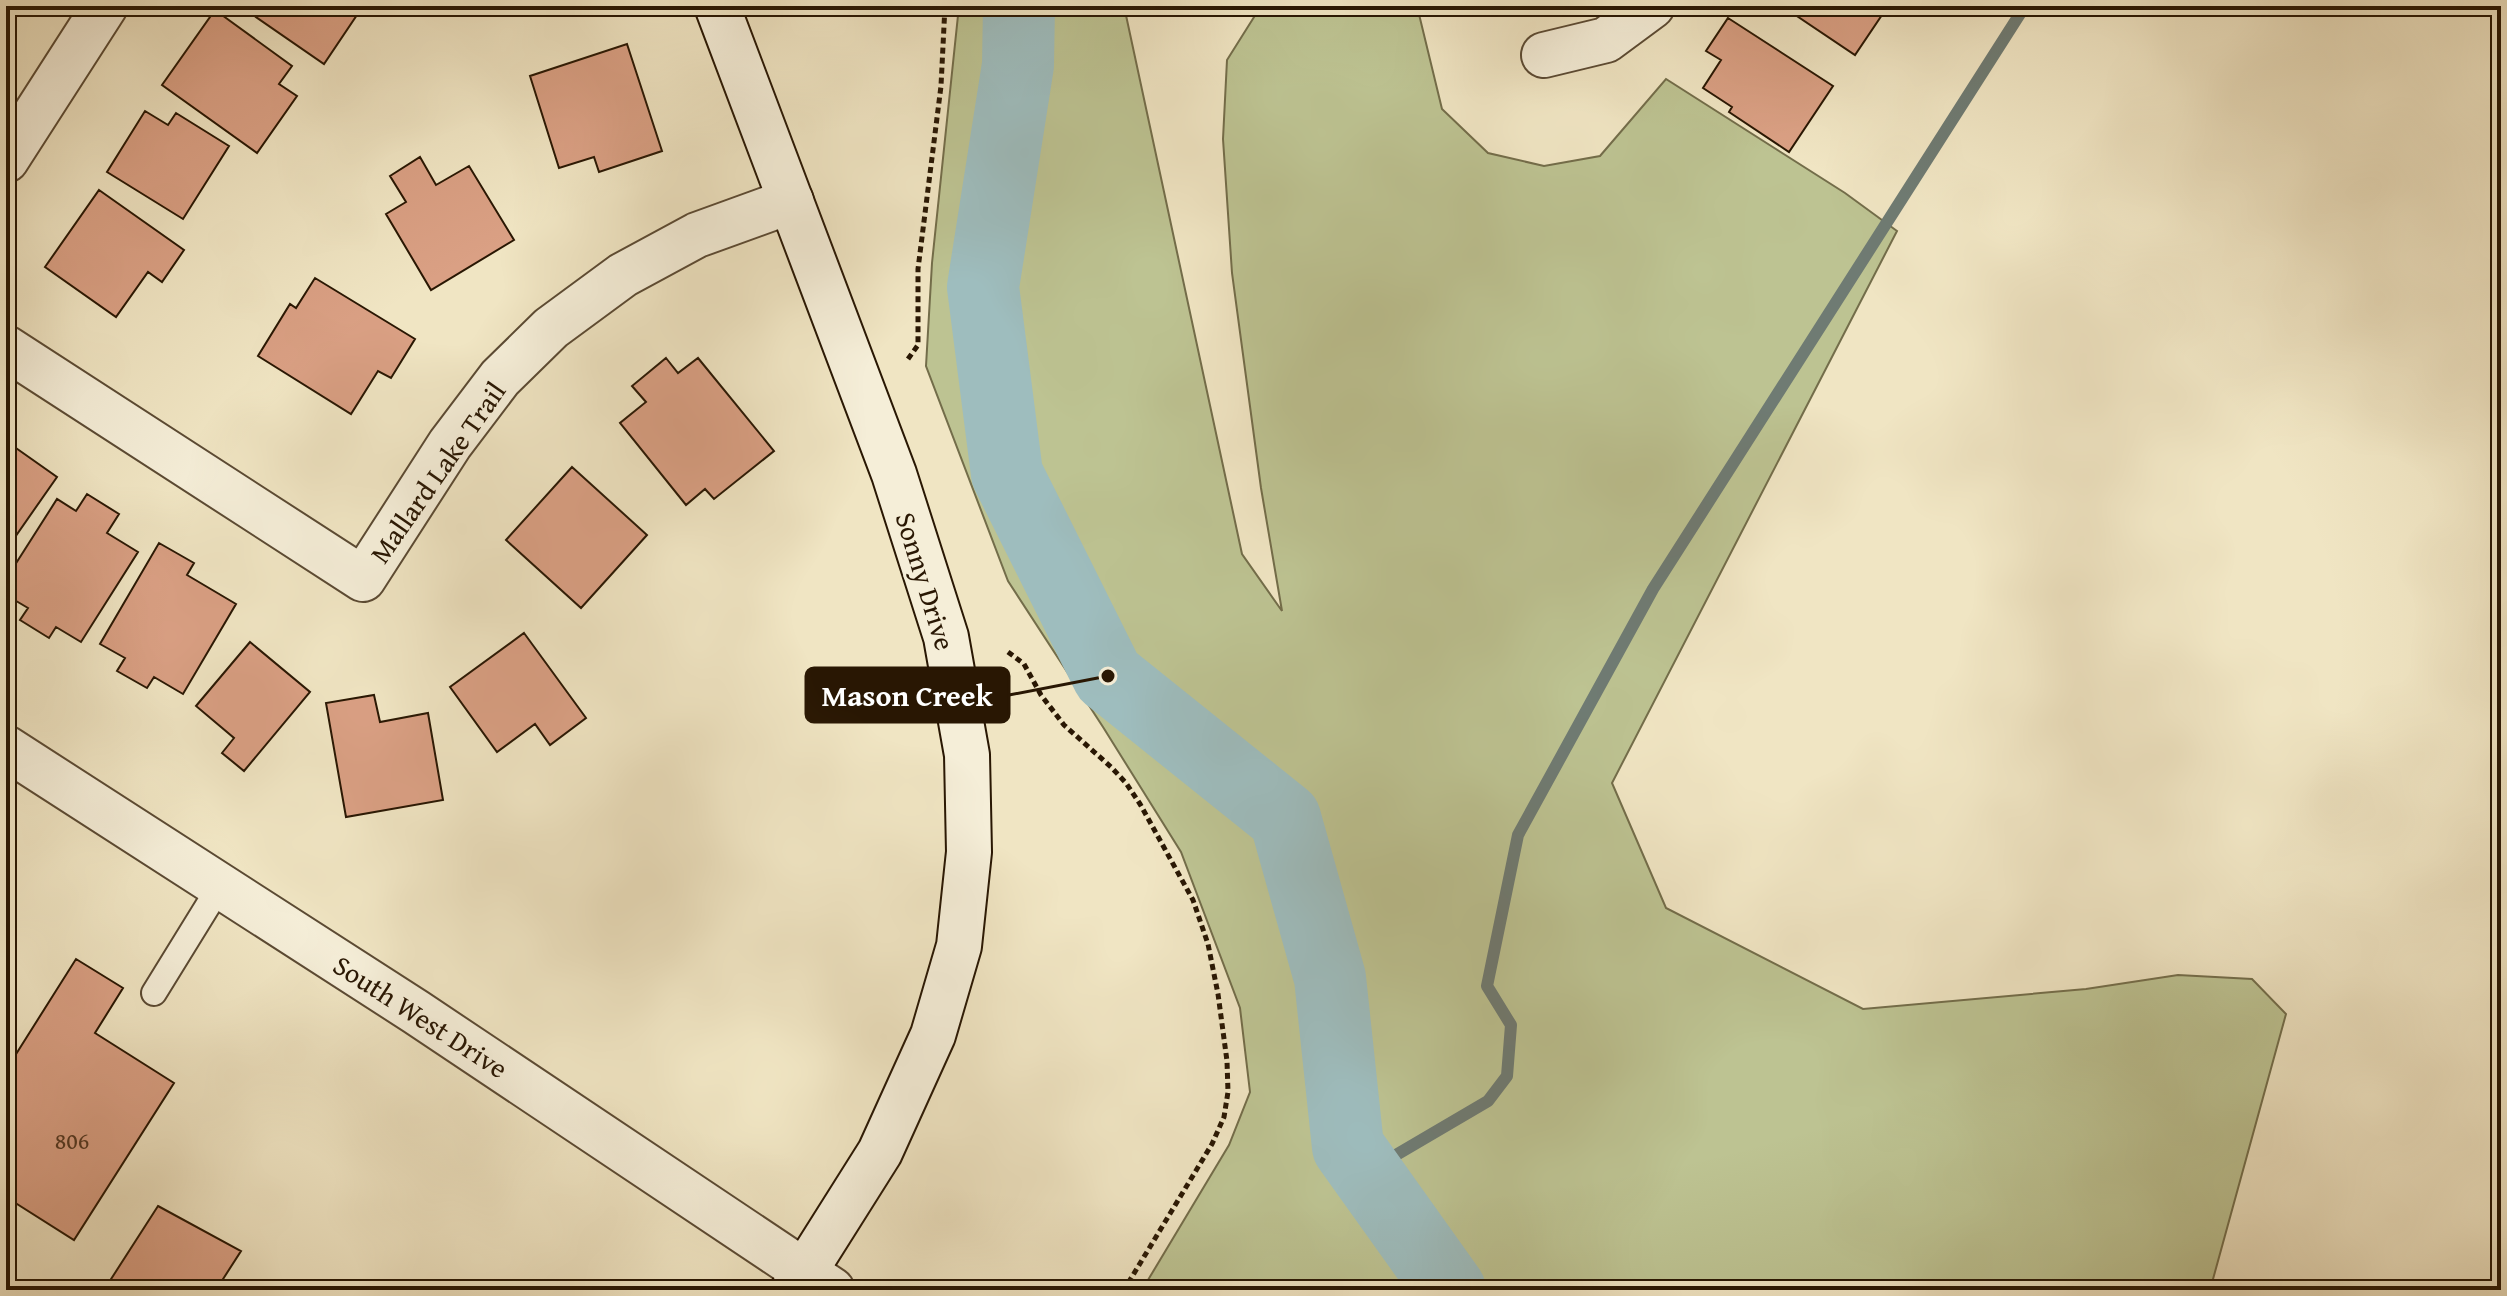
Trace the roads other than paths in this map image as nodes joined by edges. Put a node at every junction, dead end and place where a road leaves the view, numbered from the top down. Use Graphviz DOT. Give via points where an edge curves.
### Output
graph roads {
  1 [pos="105,6"];
  2 [pos="717,6"];
  3 [pos="1652,6"];
  4 [pos="1544,55"];
  5 [pos="6,160"];
  6 [pos="791,201"];
  7 [pos="6,348"];
  8 [pos="6,748"];
  9 [pos="220,886"];
  10 [pos="154,993"];
  11 [pos="810,1284"];
  1 -- 5 [label="street"];
  2 -- 6 [label="street, Sonny Drive"];
  3 -- 4 [label="street" via="1606,40"];
  6 -- 7 [label="street, Mallard Lake Trail" via="697,235 623,275 551,328 500,378 450,444 363,579"];
  6 -- 11 [label="street, Sonny Drive" via="894,474 946,637 967,755 969,852 959,946 933,1035 880,1152"];
  8 -- 9 [label="street, South West Drive"];
  9 -- 10 [label="lane"];
  9 -- 11 [label="street, South West Drive" via="429,1021"];
}
